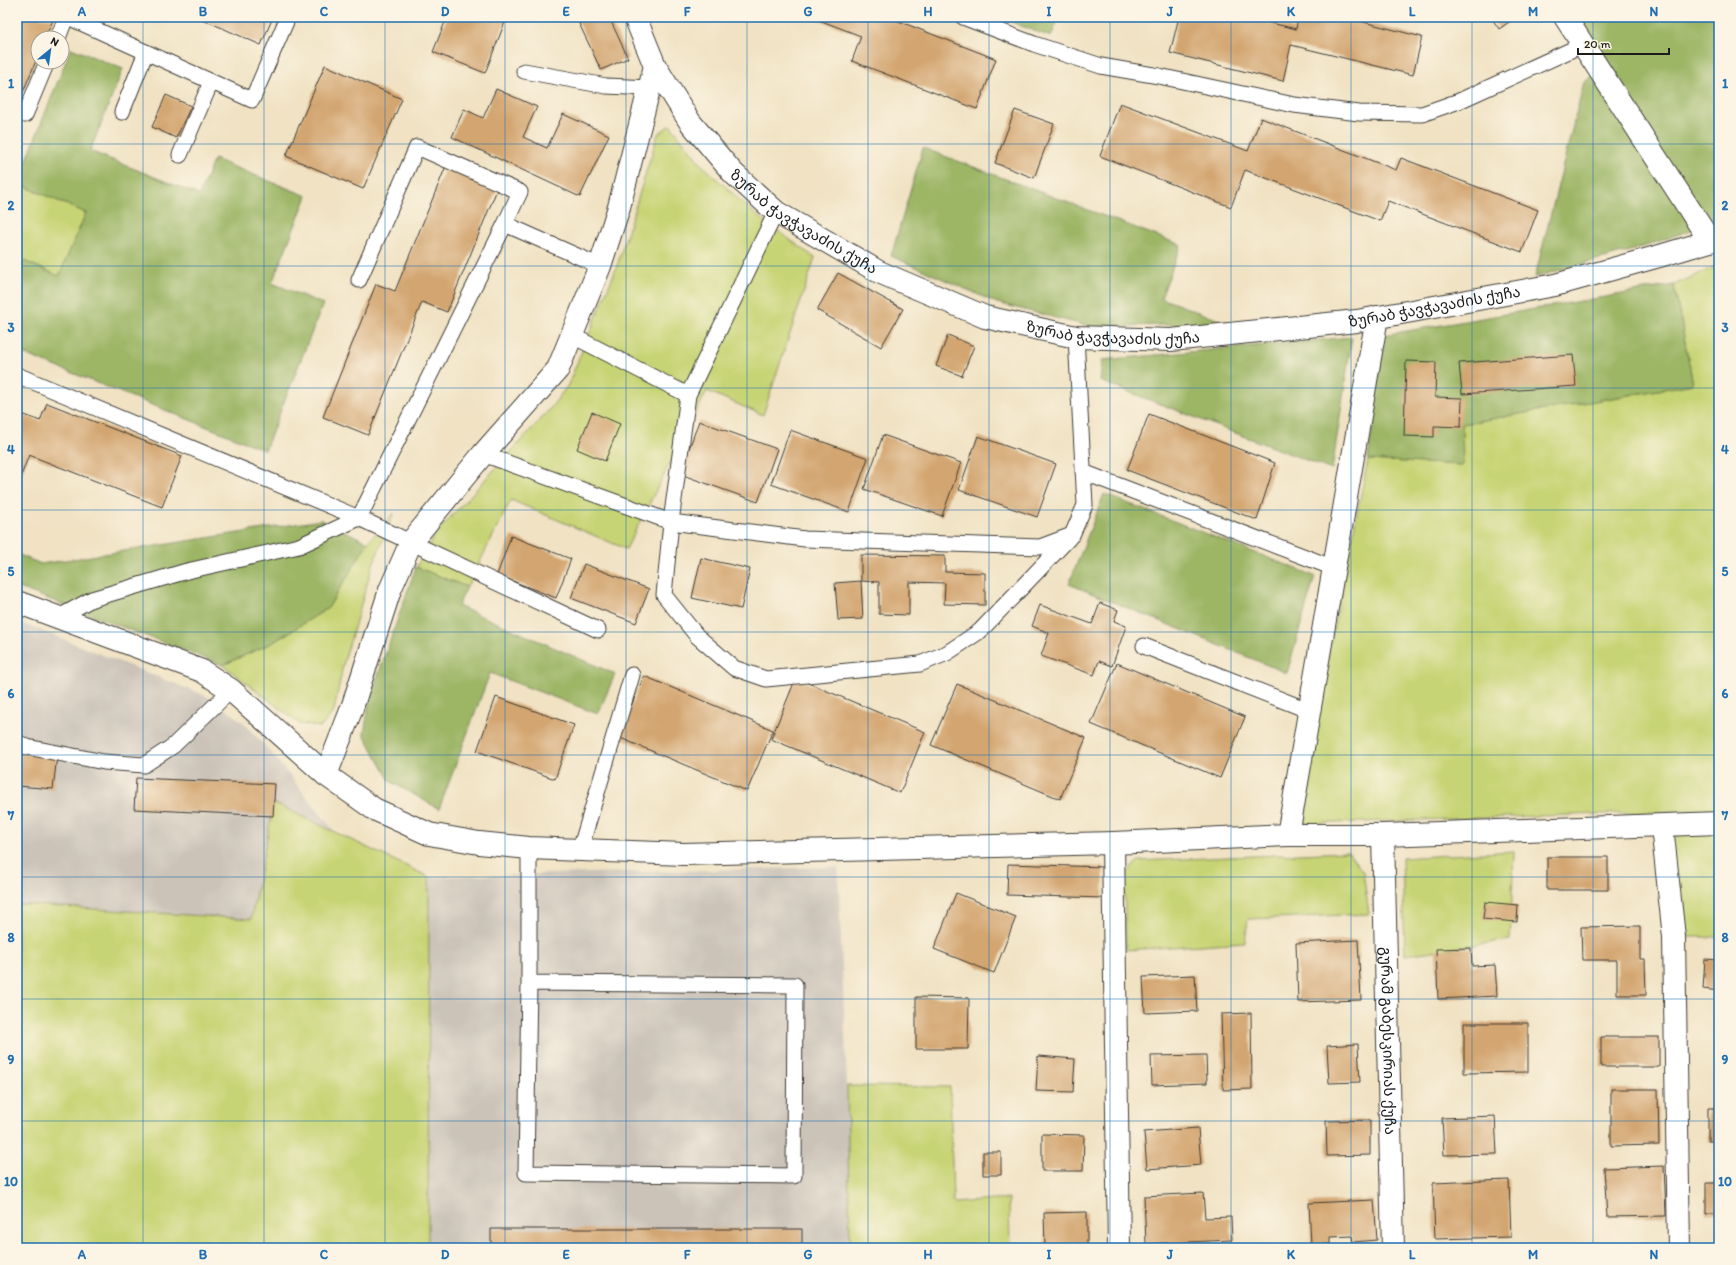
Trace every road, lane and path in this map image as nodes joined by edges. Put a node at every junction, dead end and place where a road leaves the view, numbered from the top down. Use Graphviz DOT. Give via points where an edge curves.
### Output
graph roads {
  1 [pos="67,17"];
  2 [pos="288,17"];
  3 [pos="636,17"];
  4 [pos="964,17"];
  5 [pos="1565,17"];
  6 [pos="61,30"];
  7 [pos="1582,45"];
  8 [pos="146,52"];
  9 [pos="655,66"];
  10 [pos="44,70"];
  11 [pos="524,71"];
  12 [pos="211,82"];
  13 [pos="650,88"];
  14 [pos="122,112"];
  15 [pos="25,115"];
  16 [pos="180,155"];
  17 [pos="776,212"];
  18 [pos="505,224"];
  19 [pos="1714,238"];
  20 [pos="600,266"];
  21 [pos="359,280"];
  22 [pos="1377,317"];
  23 [pos="571,335"];
  24 [pos="1076,337"];
  25 [pos="17,376"];
  26 [pos="688,395"];
  27 [pos="483,454"];
  28 [pos="1083,472"];
  29 [pos="359,518"];
  30 [pos="671,522"];
  31 [pos="1072,534"];
  32 [pos="411,542"];
  33 [pos="1334,568"];
  34 [pos="17,602"];
  35 [pos="59,618"];
  36 [pos="598,630"];
  37 [pos="1144,646"];
  38 [pos="632,675"];
  39 [pos="232,690"];
  40 [pos="1310,711"];
  41 [pos="17,742"];
  42 [pos="326,775"];
  43 [pos="1719,823"];
  44 [pos="1662,826"];
  45 [pos="1288,834"];
  46 [pos="1383,834"];
  47 [pos="1113,842"];
  48 [pos="529,848"];
  49 [pos="580,850"];
  50 [pos="529,983"];
  51 [pos="1120,1248"];
  52 [pos="1394,1248"];
  53 [pos="1679,1248"];
  1 -- 6 [label="lane"];
  1 -- 8 [label="lane"];
  2 -- 12 [label="lane" via="252,100"];
  3 -- 9 [label="street, ზურაბ ჭავჭავაძის ქუჩა"];
  4 -- 7 [label="lane" via="1100,66 1294,105 1359,113 1422,114 1459,101"];
  5 -- 7 [label="street, ზურაბ ჭავჭავაძის ქუჩა"];
  7 -- 19 [label="street, ზურაბ ჭავჭავაძის ქუჩა"];
  8 -- 12 [label="lane"];
  8 -- 14 [label="lane"];
  9 -- 13 [label="street"];
  9 -- 17 [label="street, ზურაბ ჭავჭავაძის ქუჩა" via="690,122 734,172"];
  10 -- 15 [label="lane"];
  11 -- 13 [label="lane" via="606,86"];
  12 -- 16 [label="lane"];
  13 -- 20 [label="street" via="619,207"];
  17 -- 24 [label="street, ზურაბ ჭავჭავაძის ქუჩა" via="879,272 985,317"];
  17 -- 26 [label="lane"];
  18 -- 20 [label="lane"];
  18 -- 21 [label="lane" via="520,192 417,147"];
  18 -- 29 [label="lane"];
  19 -- 22 [label="street, ზურაბ ჭავჭავაძის ქუჩა" via="1555,285"];
  20 -- 23 [label="street"];
  22 -- 24 [label="street, ზურაბ ჭავჭავაძის ქუჩა" via="1171,340"];
  22 -- 33 [label="street"];
  23 -- 26 [label="lane"];
  23 -- 27 [label="street" via="558,369"];
  24 -- 28 [label="lane"];
  25 -- 29 [label="lane"];
  26 -- 30 [label="lane"];
  27 -- 30 [label="lane"];
  27 -- 32 [label="street"];
  28 -- 31 [label="lane" via="1085,505"];
  28 -- 33 [label="lane"];
  29 -- 32 [label="lane"];
  29 -- 35 [label="lane" via="299,546 187,571 92,599"];
  30 -- 31 [label="lane" via="805,538 1040,547"];
  30 -- 31 [label="lane" via="664,595 697,636 734,668 766,679 920,664 947,653 980,631"];
  32 -- 36 [label="lane"];
  32 -- 42 [label="street" via="390,590 352,708"];
  33 -- 40 [label="street"];
  34 -- 35 [label="street"];
  35 -- 39 [label="street" via="202,671"];
  37 -- 40 [label="lane"];
  38 -- 49 [label="lane"];
  39 -- 41 [label="lane" via="173,746 144,765 104,762 27,747"];
  39 -- 42 [label="street"];
  40 -- 45 [label="street"];
  42 -- 48 [label="street" via="374,809 429,834"];
  43 -- 44 [label="street"];
  44 -- 46 [label="street"];
  44 -- 53 [label="street" via="1674,937"];
  45 -- 46 [label="street"];
  45 -- 47 [label="street"];
  46 -- 52 [label="street, გურამ გაბესკირიას ქუჩა"];
  47 -- 49 [label="street" via="684,854"];
  47 -- 51 [label="street"];
  48 -- 49 [label="street"];
  48 -- 50 [label="lane"];
  50 -- 50 [label="lane" via="526,1173 794,1176 795,985"];
}
